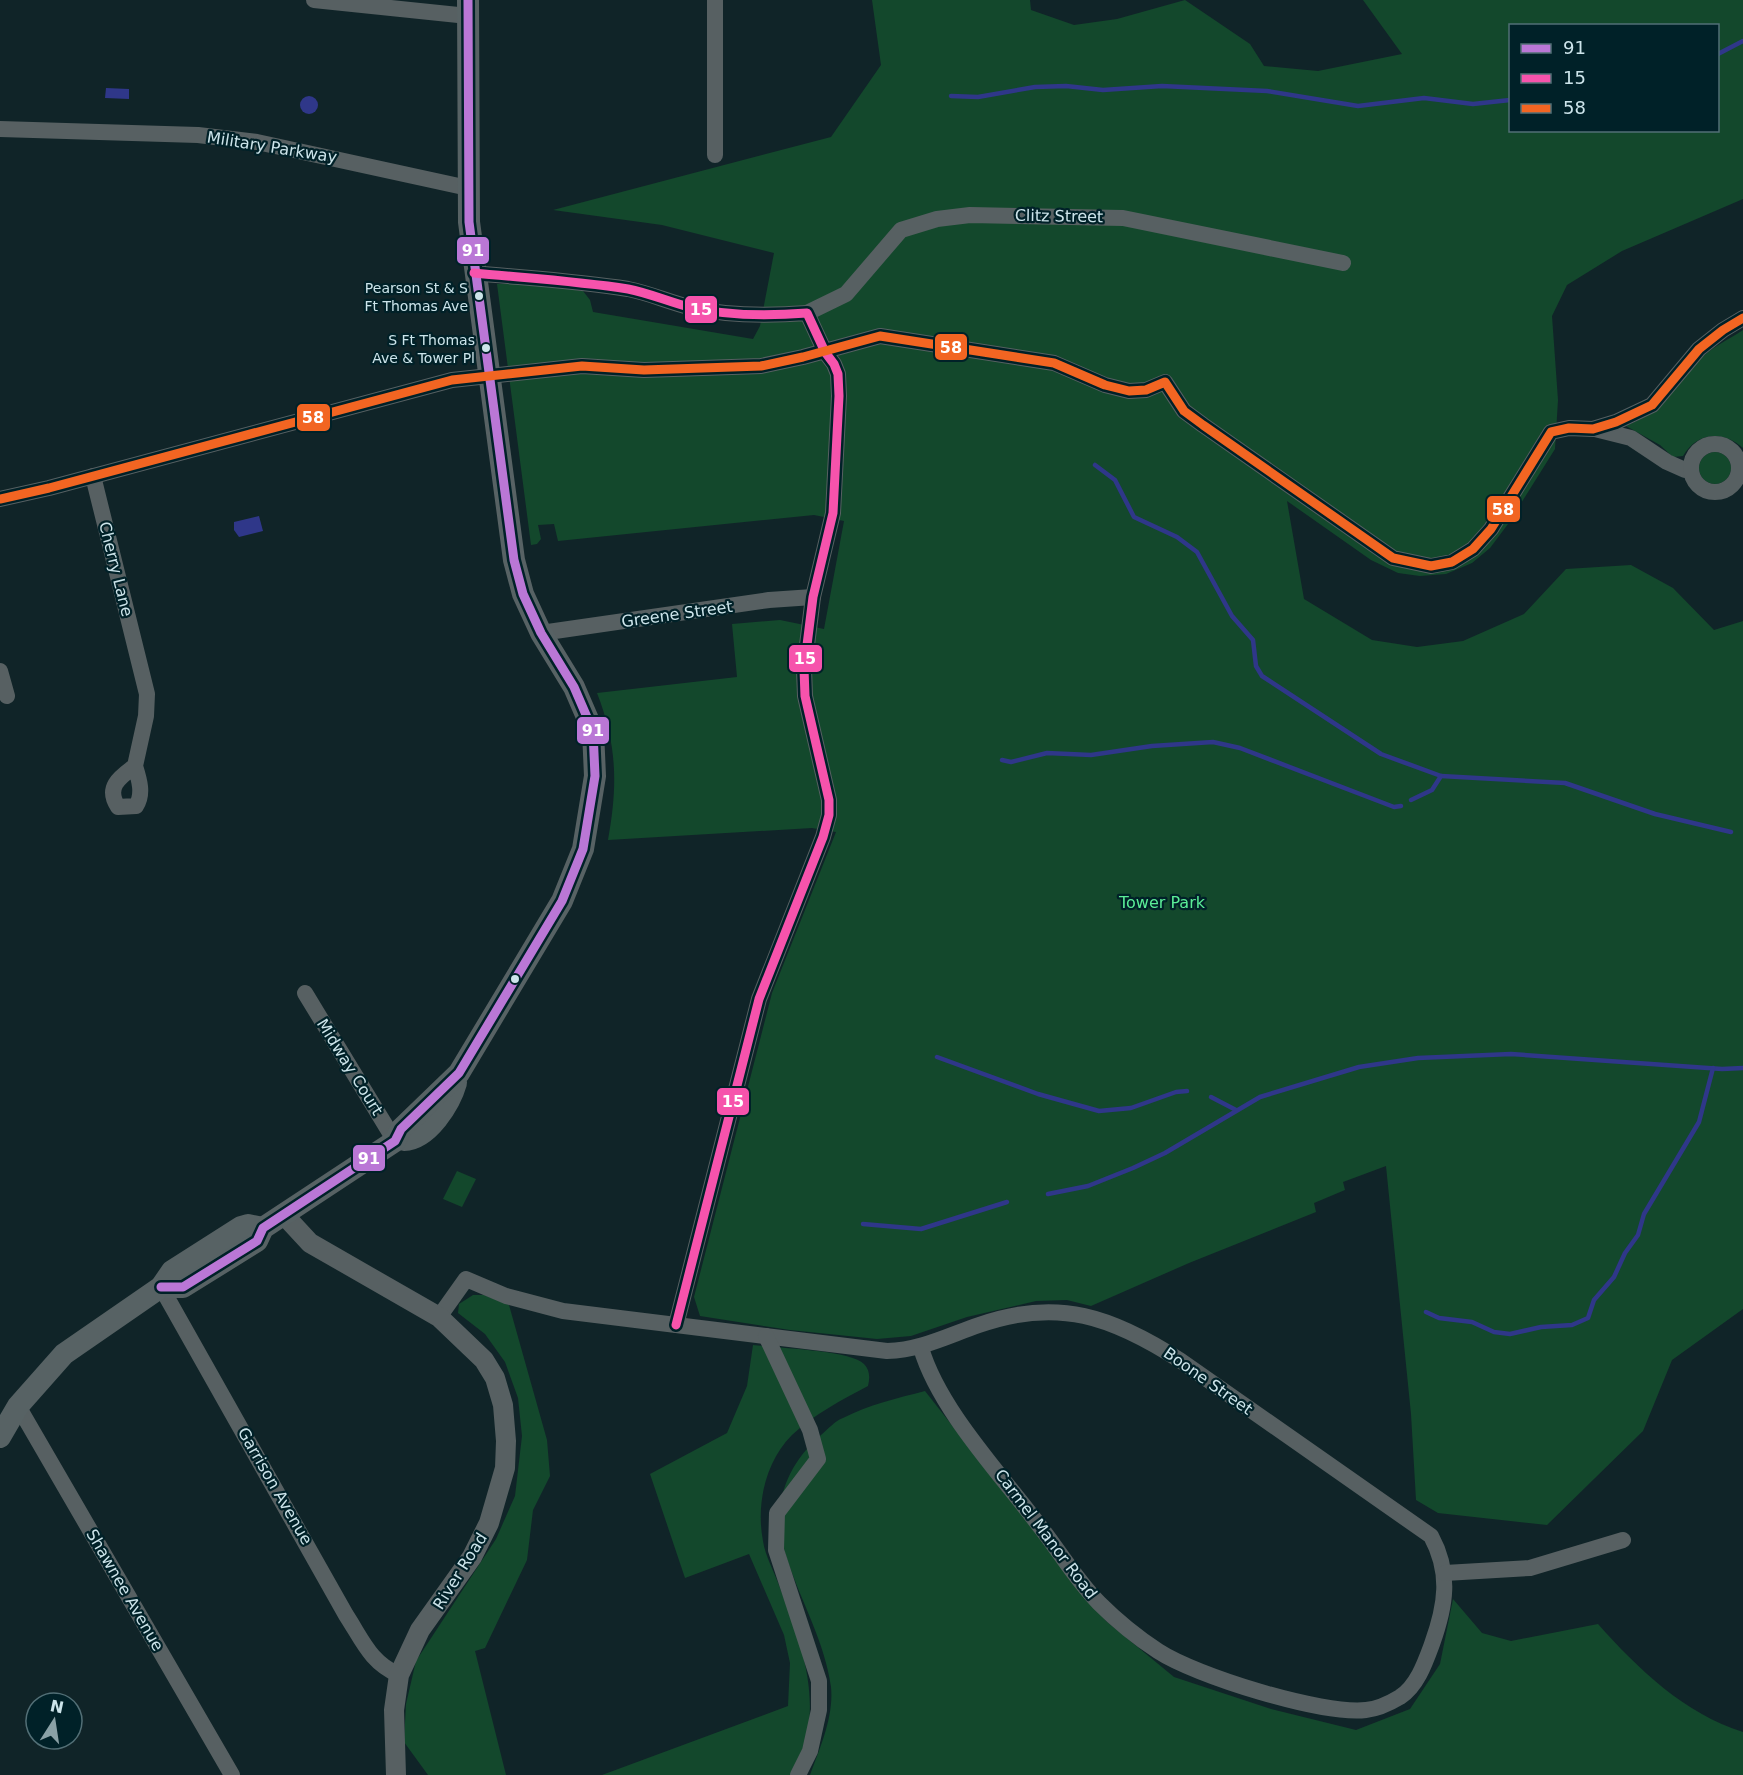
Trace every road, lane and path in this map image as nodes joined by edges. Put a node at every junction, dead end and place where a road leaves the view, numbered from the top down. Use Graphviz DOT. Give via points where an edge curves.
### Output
graph roads {
  1 [pos="314,0"];
  2 [pos="715,0"];
  3 [pos="468,8"];
  4 [pos="0,129"];
  5 [pos="715,155"];
  6 [pos="468,188"];
  7 [pos="1343,263"];
  8 [pos="474,273"];
  9 [pos="807,313"];
  10 [pos="1743,318"];
  11 [pos="825,352"];
  12 [pos="490,377"];
  13 [pos="1593,429"];
  14 [pos="1691,466"];
  15 [pos="93,476"];
  16 [pos="0,499"];
  17 [pos="813,597"];
  18 [pos="541,633"];
  19 [pos="0,672"];
  20 [pos="7,696"];
  21 [pos="135,766"];
  22 [pos="305,993"];
  23 [pos="395,1140"];
  24 [pos="285,1216"];
  25 [pos="161,1287"];
  26 [pos="439,1317"];
  27 [pos="676,1325"];
  28 [pos="766,1336"];
  29 [pos="921,1348"];
  30 [pos="18,1406"];
  31 [pos="0,1437"];
  32 [pos="1623,1540"];
  33 [pos="1445,1572"];
  34 [pos="399,1675"];
  35 [pos="232,1775"];
  36 [pos="397,1775"];
  37 [pos="798,1775"];
  1 -- 3 [label="street"];
  2 -- 5 [label="street"];
  3 -- 6 [label="main road"];
  4 -- 6 [label="street, Military Parkway" via="198,135 257,142"];
  6 -- 8 [label="main road"];
  7 -- 9 [label="street, Clitz Street" via="1123,218 970,215 937,219 901,230 846,294"];
  8 -- 9 [label="street" via="631,290 692,308 770,316"];
  8 -- 12 [label="main road"];
  9 -- 11 [label="street"];
  10 -- 13 [label="street" via="1699,349 1652,405"];
  11 -- 12 [label="street" via="761,366 644,370 582,366"];
  11 -- 13 [label="street" via="880,336 1054,363 1129,391 1146,390 1166,382 1184,411 1362,539 1393,558 1431,566 1452,562 1473,549 1491,529 1551,432"];
  11 -- 17 [label="street" via="838,374 838,451 833,513"];
  12 -- 15 [label="street" via="452,380 400,392"];
  12 -- 18 [label="main road" via="517,580"];
  13 -- 14 [label="street" via="1631,438 1685,470"];
  15 -- 16 [label="street"];
  15 -- 21 [label="street, Cherry Lane" via="140,661 147,705"];
  17 -- 18 [label="street, Greene Street"];
  17 -- 27 [label="street" via="804,690 829,815 824,837 759,999"];
  18 -- 23 [label="main road" via="593,731 595,776 583,849 562,902 459,1073 401,1129"];
  19 -- 20 [label="street"];
  22 -- 23 [label="street, Midway Court"];
  23 -- 24 [label="main road"];
  24 -- 25 [label="main road" via="263,1228 257,1242 183,1287"];
  24 -- 26 [label="street, River Road" via="310,1243"];
  25 -- 30 [label="main road" via="64,1354"];
  25 -- 34 [label="street, Garrison Avenue" via="346,1615 373,1658"];
  26 -- 27 [label="street" via="466,1279 532,1305"];
  26 -- 34 [label="street, River Road" via="484,1360 495,1378 503,1405 505,1468 489,1523 472,1557 420,1630"];
  27 -- 28 [label="street"];
  28 -- 29 [label="street" via="887,1351"];
  28 -- 37 [label="street" via="810,1430 818,1459 777,1513 775,1533 776,1550 819,1681 819,1710 810,1751"];
  29 -- 33 [label="street, Boone Street" via="981,1324 1034,1311 1073,1312 1112,1323 1181,1361 1416,1523 1431,1536"];
  29 -- 33 [label="street, Carmel Manor Road" via="929,1376 958,1418 1098,1602 1158,1651 1178,1662 1242,1685 1340,1709 1366,1710 1384,1705 1412,1687 1427,1658 1440,1620"];
  30 -- 31 [label="main road"];
  30 -- 35 [label="street, Shawnee Avenue"];
  32 -- 33 [label="street" via="1530,1568"];
  34 -- 36 [label="street, River Road" via="394,1710"];
}
